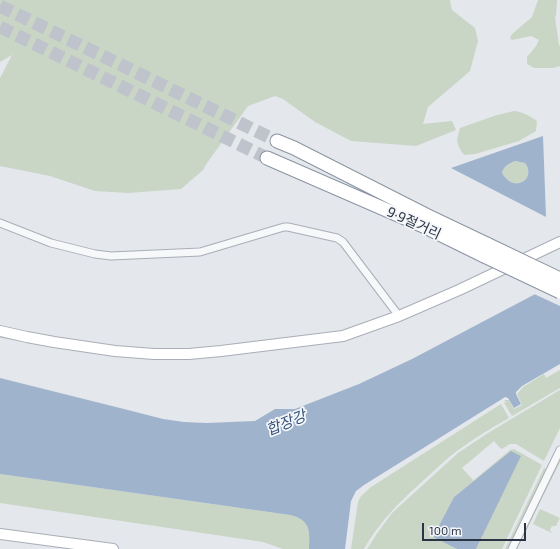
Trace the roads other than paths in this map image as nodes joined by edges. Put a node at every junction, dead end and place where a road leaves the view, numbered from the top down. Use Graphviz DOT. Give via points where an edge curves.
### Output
graph roads {
  1 [pos="277,141"];
  2 [pos="267,158"];
  3 [pos="0,223"];
  4 [pos="560,242"];
  5 [pos="487,251"];
  6 [pos="560,279"];
  7 [pos="560,292"];
  8 [pos="399,316"];
  9 [pos="0,331"];
  10 [pos="560,450"];
  11 [pos="0,534"];
  12 [pos="114,549"];
  13 [pos="512,549"];
  1 -- 5 [label="highway, 9·9절거리" via="426,215"];
  2 -- 5 [label="highway, 9·9절거리"];
  3 -- 8 [label="street" via="51,243 111,256 200,252 284,227 337,238 343,242"];
  4 -- 8 [label="street"];
  5 -- 6 [label="highway, 9·9절거리, bridge"];
  5 -- 7 [label="highway, 9·9절거리, bridge"];
  8 -- 9 [label="street" via="343,336 189,354 115,351"];
  10 -- 13 [label="street"];
  11 -- 12 [label="street"];
}
